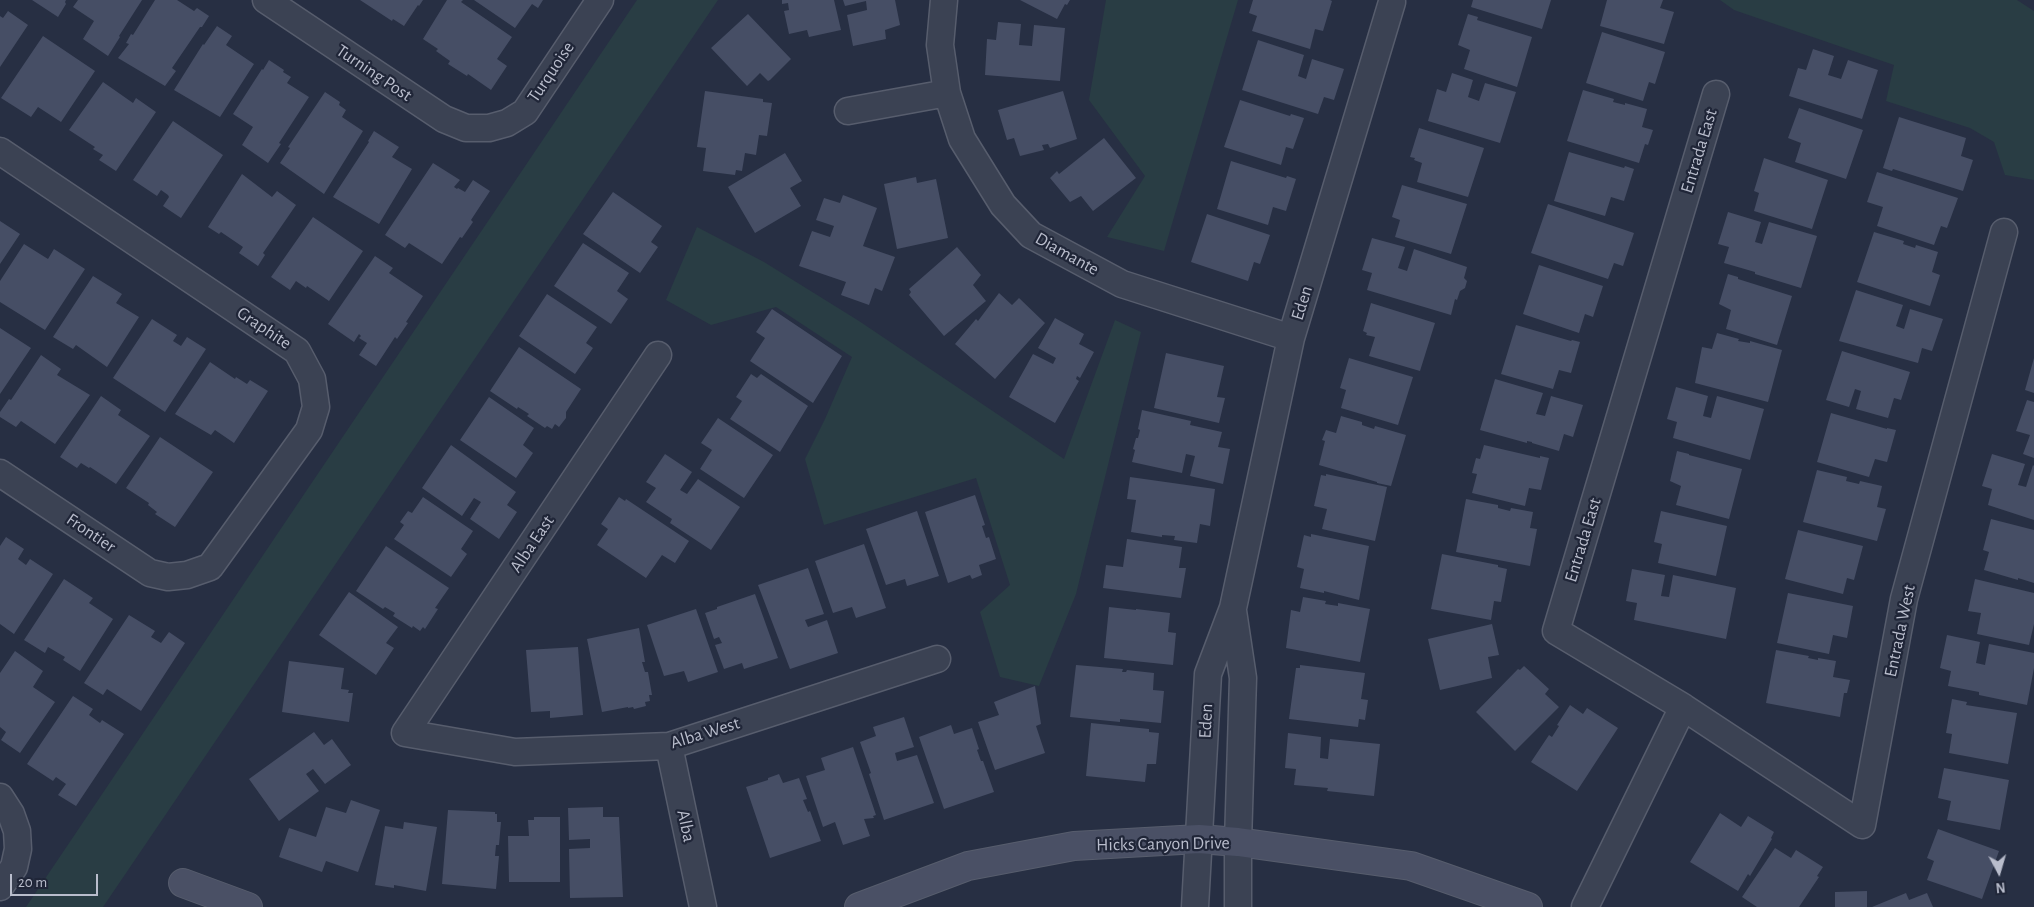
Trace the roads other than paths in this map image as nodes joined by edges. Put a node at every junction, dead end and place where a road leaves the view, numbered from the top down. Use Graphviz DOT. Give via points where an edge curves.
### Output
graph roads {
  1 [pos="268,0"];
  2 [pos="600,0"];
  3 [pos="944,0"];
  4 [pos="1392,2"];
  5 [pos="947,93"];
  6 [pos="1716,94"];
  7 [pos="848,111"];
  8 [pos="489,128"];
  9 [pos="0,151"];
  10 [pos="2004,232"];
  11 [pos="1291,338"];
  12 [pos="658,355"];
  13 [pos="0,473"];
  14 [pos="187,575"];
  15 [pos="1232,608"];
  16 [pos="937,659"];
  17 [pos="1683,707"];
  18 [pos="405,733"];
  19 [pos="669,746"];
  20 [pos="0,797"];
  21 [pos="1199,839"];
  22 [pos="1238,842"];
  23 [pos="183,883"];
  24 [pos="0,887"];
  25 [pos="248,907"];
  26 [pos="703,907"];
  27 [pos="859,907"];
  28 [pos="1195,907"];
  29 [pos="1238,907"];
  30 [pos="1528,907"];
  31 [pos="1586,907"];
  1 -- 8 [label="street, Turning Post" via="444,119 466,128"];
  2 -- 8 [label="street, Turquoise" via="525,112 507,123"];
  3 -- 5 [label="street, Diamante" via="940,45"];
  4 -- 11 [label="street, Eden"];
  5 -- 7 [label="street"];
  5 -- 11 [label="street, Diamante" via="962,139 1003,205 1031,235 1122,284"];
  6 -- 17 [label="street, Entrada East" via="1556,631"];
  9 -- 14 [label="street, Graphite" via="297,351 312,379 316,407 309,430 210,566"];
  10 -- 17 [label="street, Entrada West" via="1904,600 1862,825"];
  11 -- 15 [label="street, Eden"];
  12 -- 18 [label="street, Alba East"];
  13 -- 14 [label="street, Frontier" via="150,573 168,577"];
  15 -- 21 [label="street, Eden" via="1208,674"];
  15 -- 22 [label="street, Eden" via="1244,678"];
  16 -- 19 [label="street, Alba West"];
  17 -- 31 [label="street"];
  18 -- 19 [label="street, Alba West" via="515,752"];
  19 -- 26 [label="street, Alba"];
  20 -- 24 [label="street" via="17,831 18,849 14,867"];
  21 -- 22 [label="street, Hicks Canyon Drive"];
  21 -- 27 [label="street, Hicks Canyon Drive" via="1074,846 968,866"];
  21 -- 28 [label="street, Eden"];
  22 -- 29 [label="street, Eden"];
  22 -- 30 [label="street, Hicks Canyon Drive" via="1411,866"];
  23 -- 25 [label="street"];
}
